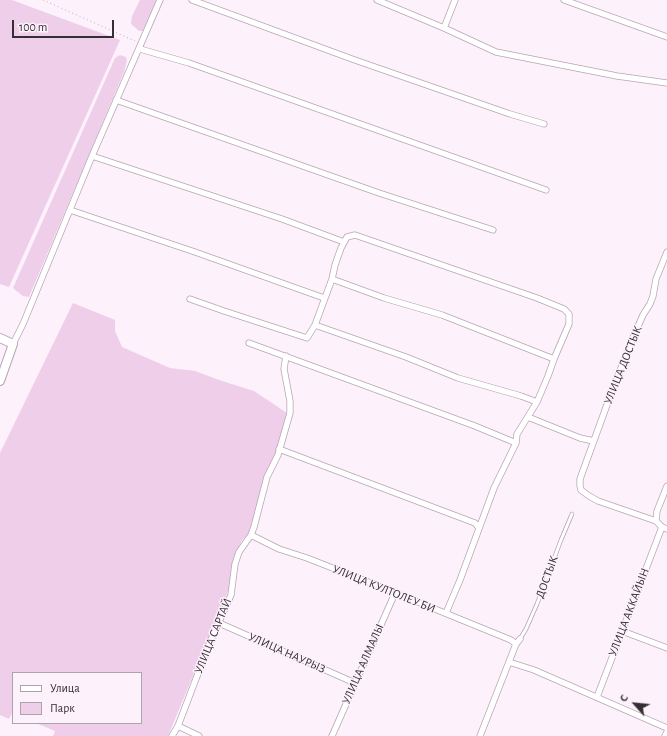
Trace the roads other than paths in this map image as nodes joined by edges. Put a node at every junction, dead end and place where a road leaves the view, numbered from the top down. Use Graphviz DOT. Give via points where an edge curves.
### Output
graph roads {
  1 [pos="160,0"];
  2 [pos="192,0"];
  3 [pos="377,0"];
  4 [pos="455,0"];
  5 [pos="564,0"];
  6 [pos="444,28"];
  7 [pos="667,37"];
  8 [pos="140,46"];
  9 [pos="667,83"];
  10 [pos="116,100"];
  11 [pos="544,124"];
  12 [pos="92,156"];
  13 [pos="546,190"];
  14 [pos="70,210"];
  15 [pos="493,230"];
  16 [pos="344,242"];
  17 [pos="667,252"];
  18 [pos="332,279"];
  19 [pos="190,298"];
  20 [pos="324,298"];
  21 [pos="315,325"];
  22 [pos="0,338"];
  23 [pos="249,343"];
  24 [pos="13,344"];
  25 [pos="286,356"];
  26 [pos="554,359"];
  27 [pos="0,380"];
  28 [pos="537,402"];
  29 [pos="528,418"];
  30 [pos="594,441"];
  31 [pos="516,442"];
  32 [pos="279,449"];
  33 [pos="667,486"];
  34 [pos="572,514"];
  35 [pos="656,520"];
  36 [pos="479,528"];
  37 [pos="664,528"];
  38 [pos="251,535"];
  39 [pos="395,593"];
  40 [pos="446,614"];
  41 [pos="219,623"];
  42 [pos="622,631"];
  43 [pos="518,642"];
  44 [pos="667,648"];
  45 [pos="509,662"];
  46 [pos="355,683"];
  47 [pos="596,697"];
  48 [pos="178,726"];
  49 [pos="667,728"];
  50 [pos="667,732"];
  51 [pos="172,736"];
  52 [pos="199,736"];
  53 [pos="332,736"];
  54 [pos="480,736"];
  55 [pos="665,736"];
  1 -- 8 [label="street"];
  2 -- 11 [label="street" via="352,59"];
  3 -- 6 [label="street"];
  4 -- 6 [label="street"];
  5 -- 7 [label="street"];
  6 -- 9 [label="street" via="496,52 617,76"];
  8 -- 10 [label="street"];
  8 -- 13 [label="street"];
  10 -- 12 [label="street"];
  10 -- 15 [label="street"];
  12 -- 14 [label="street"];
  12 -- 16 [label="street"];
  14 -- 20 [label="street"];
  14 -- 24 [label="street"];
  16 -- 18 [label="street"];
  16 -- 26 [label="street" via="346,238 355,235 537,298 564,310 570,314 569,324"];
  17 -- 30 [label="street, УЛИЦА ДОСТЫК" via="656,279 653,296 632,340"];
  18 -- 20 [label="street"];
  18 -- 26 [label="street" via="450,318"];
  19 -- 21 [label="street" via="300,337 308,338"];
  20 -- 21 [label="street"];
  21 -- 28 [label="street" via="458,378"];
  22 -- 24 [label="main road"];
  23 -- 25 [label="street"];
  24 -- 27 [label="main road"];
  25 -- 31 [label="street"];
  25 -- 32 [label="street, УЛИЦА САРТАЙ" via="284,369 290,413"];
  26 -- 28 [label="street"];
  28 -- 29 [label="street"];
  29 -- 30 [label="street"];
  29 -- 31 [label="street" via="517,434"];
  30 -- 35 [label="street, УЛИЦА ДОСТЫК" via="580,479 581,490 598,501"];
  31 -- 36 [label="street" via="494,488"];
  32 -- 36 [label="street" via="475,523"];
  32 -- 38 [label="street, УЛИЦА САРТАЙ" via="267,477"];
  33 -- 35 [label="street"];
  34 -- 43 [label="lane, ДОСТЫК" via="537,604"];
  35 -- 37 [label="street"];
  36 -- 40 [label="street"];
  37 -- 42 [label="street, УЛИЦА АККАЙЫН"];
  38 -- 39 [label="street, УЛИЦА КУЛТОЛЕУ БИ" via="279,549"];
  38 -- 41 [label="street, УЛИЦА САРТАЙ" via="239,552 231,595"];
  39 -- 40 [label="street, УЛИЦА КУЛТОЛЕУ БИ"];
  39 -- 46 [label="street, УЛИЦА АЛМАЛЫ"];
  40 -- 43 [label="street, УЛИЦА КУЛТОЛЕУ БИ"];
  41 -- 46 [label="street, УЛИЦА НАУРЫЗ"];
  41 -- 48 [label="street, УЛИЦА САРТАЙ"];
  42 -- 44 [label="street"];
  42 -- 47 [label="street, УЛИЦА АККАЙЫН"];
  43 -- 45 [label="street"];
  45 -- 47 [label="street"];
  45 -- 54 [label="street"];
  46 -- 53 [label="street, УЛИЦА АЛМАЛЫ"];
  47 -- 49 [label="street"];
  48 -- 51 [label="street, УЛИЦА САРТАЙ"];
  48 -- 52 [label="street"];
  50 -- 55 [label="street"];
}
